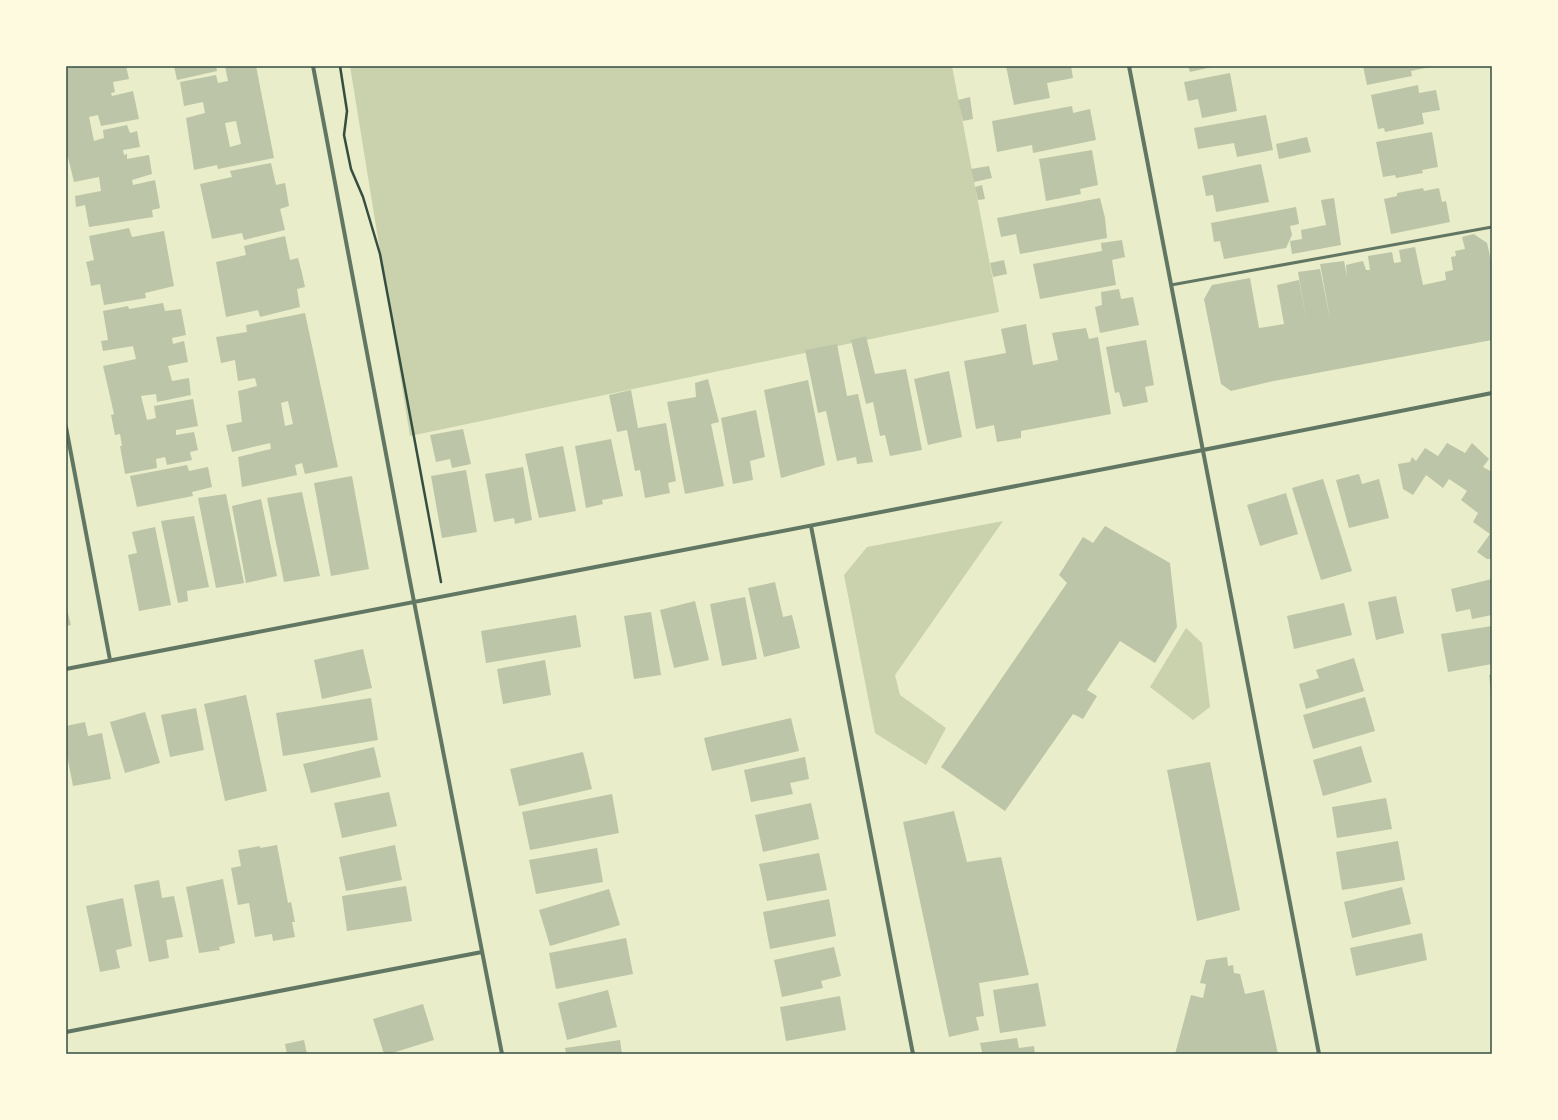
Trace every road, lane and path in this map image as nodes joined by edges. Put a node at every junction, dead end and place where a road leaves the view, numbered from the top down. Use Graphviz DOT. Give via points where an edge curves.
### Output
graph roads {
  1 [pos="313,66"];
  2 [pos="340,66"];
  3 [pos="1129,66"];
  4 [pos="1492,227"];
  5 [pos="1172,285"];
  6 [pos="1492,393"];
  7 [pos="66,427"];
  8 [pos="1204,450"];
  9 [pos="811,526"];
  10 [pos="444,596"];
  11 [pos="414,602"];
  12 [pos="110,660"];
  13 [pos="66,669"];
  14 [pos="482,952"];
  15 [pos="66,1032"];
  16 [pos="502,1054"];
  17 [pos="913,1054"];
  18 [pos="1319,1054"];
  1 -- 11 [label="street"];
  2 -- 10 [label="path" via="347,111 344,135 351,169 363,197 380,254"];
  3 -- 5 [label="street"];
  4 -- 5 [label="lane"];
  5 -- 8 [label="street"];
  6 -- 8 [label="street"];
  7 -- 12 [label="street"];
  8 -- 9 [label="street"];
  8 -- 18 [label="street"];
  9 -- 10 [label="street"];
  9 -- 17 [label="street"];
  10 -- 11 [label="street"];
  11 -- 12 [label="street"];
  11 -- 14 [label="street"];
  12 -- 13 [label="street"];
  14 -- 15 [label="street"];
  14 -- 16 [label="street"];
}
